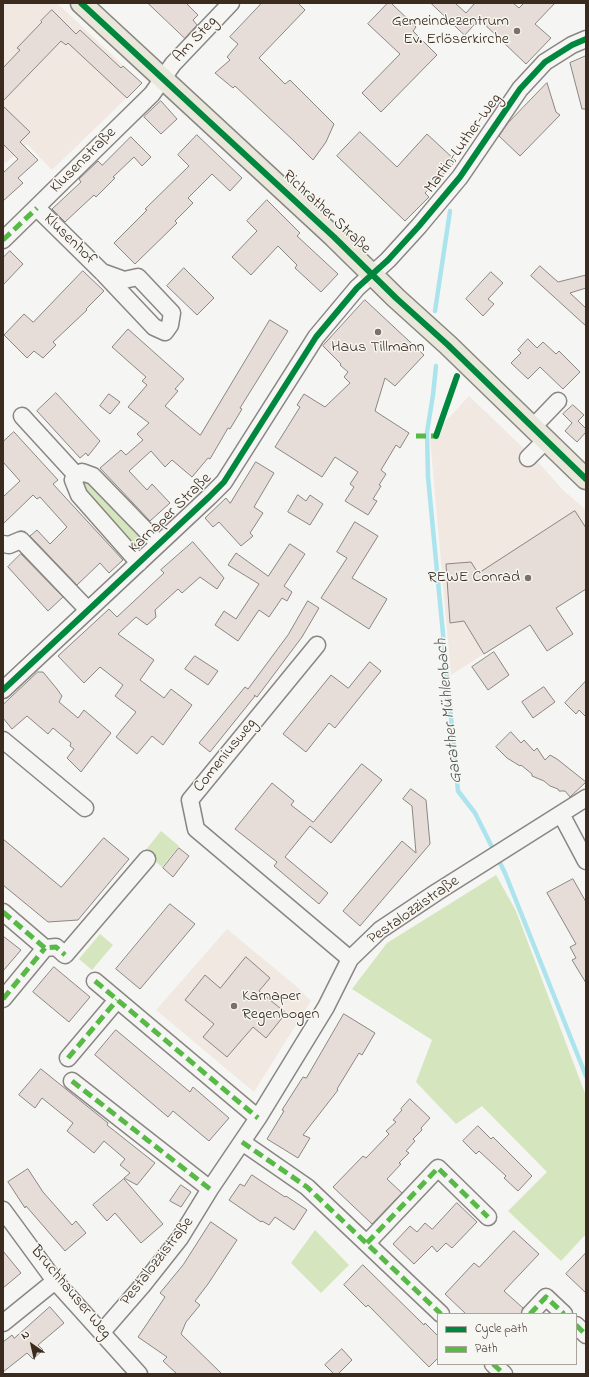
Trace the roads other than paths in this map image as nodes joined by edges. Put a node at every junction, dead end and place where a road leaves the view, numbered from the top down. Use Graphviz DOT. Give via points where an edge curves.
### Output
graph roads {
  1 [pos="81,3"];
  2 [pos="231,3"];
  3 [pos="586,38"];
  4 [pos="163,79"];
  5 [pos="36,208"];
  6 [pos="3,240"];
  7 [pos="102,272"];
  8 [pos="371,274"];
  9 [pos="558,401"];
  10 [pos="22,416"];
  11 [pos="539,433"];
  12 [pos="528,458"];
  13 [pos="77,476"];
  14 [pos="586,479"];
  15 [pos="3,544"];
  16 [pos="159,544"];
  17 [pos="139,563"];
  18 [pos="88,610"];
  19 [pos="317,646"];
  20 [pos="3,690"];
  21 [pos="3,740"];
  22 [pos="586,798"];
  23 [pos="85,808"];
  24 [pos="561,814"];
  25 [pos="147,859"];
  26 [pos="586,862"];
  27 [pos="3,912"];
  28 [pos="45,948"];
  29 [pos="350,959"];
  30 [pos="95,980"];
  31 [pos="3,999"];
  32 [pos="117,1000"];
  33 [pos="68,1058"];
  34 [pos="72,1081"];
  35 [pos="258,1118"];
  36 [pos="242,1142"];
  37 [pos="210,1189"];
  38 [pos="3,1210"];
  39 [pos="488,1217"];
  40 [pos="367,1243"];
  41 [pos="55,1280"];
  42 [pos="440,1313"];
  43 [pos="531,1313"];
  44 [pos="563,1313"];
  45 [pos="3,1323"];
  46 [pos="577,1326"];
  47 [pos="102,1332"];
  48 [pos="586,1334"];
  49 [pos="494,1365"];
  50 [pos="139,1374"];
  51 [pos="504,1374"];
  1 -- 4 [label="main road, Richrather Straße"];
  2 -- 4 [label="street, Am Steg" via="173,64"];
  3 -- 8 [label="street, Martin-Luther-Weg" via="545,62 520,89 460,177 388,260"];
  4 -- 5 [label="street, Klusenstraße" via="152,94"];
  4 -- 8 [label="main road, Richrather Straße"];
  5 -- 6 [label="street, Klusenstraße"];
  5 -- 7 [label="street, Klusenhof"];
  8 -- 11 [label="main road, Richrather Straße"];
  8 -- 16 [label="street, Karnaper Straße" via="316,337 224,482"];
  9 -- 11 [label="street"];
  10 -- 13 [label="street"];
  11 -- 12 [label="street"];
  11 -- 14 [label="main road, Richrather Straße"];
  13 -- 16 [label="street" via="82,472 93,476"];
  13 -- 17 [label="street" via="73,480 79,495"];
  15 -- 18 [label="street" via="9,545 21,540"];
  16 -- 17 [label="street, Karnaper Straße"];
  17 -- 18 [label="street, Karnaper Straße"];
  18 -- 20 [label="street, Karnaper Straße"];
  19 -- 29 [label="street, Comeniusweg" via="190,800 196,829"];
  21 -- 23 [label="street"];
  22 -- 24 [label="street, Pestalozzistraße"];
  24 -- 26 [label="street"];
  24 -- 29 [label="street, Pestalozzistraße" via="380,930"];
  25 -- 28 [label="street" via="65,955 56,947"];
  27 -- 28 [label="street"];
  28 -- 31 [label="street"];
  29 -- 35 [label="street, Pestalozzistraße" via="326,1007"];
  30 -- 32 [label="street"];
  32 -- 33 [label="street"];
  32 -- 35 [label="street"];
  34 -- 37 [label="street"];
  35 -- 36 [label="street, Pestalozzistraße"];
  36 -- 37 [label="street, Pestalozzistraße"];
  36 -- 40 [label="street" via="307,1187"];
  37 -- 47 [label="street, Pestalozzistraße" via="180,1238"];
  38 -- 41 [label="street, Bruchhauser Weg"];
  39 -- 40 [label="street" via="438,1168"];
  40 -- 42 [label="street"];
  41 -- 45 [label="street"];
  41 -- 47 [label="street, Bruchhauser Weg"];
  43 -- 44 [label="street" via="546,1297"];
  46 -- 48 [label="street"];
  47 -- 50 [label="street, Bruchhauser Weg"];
  49 -- 51 [label="street"];
}
